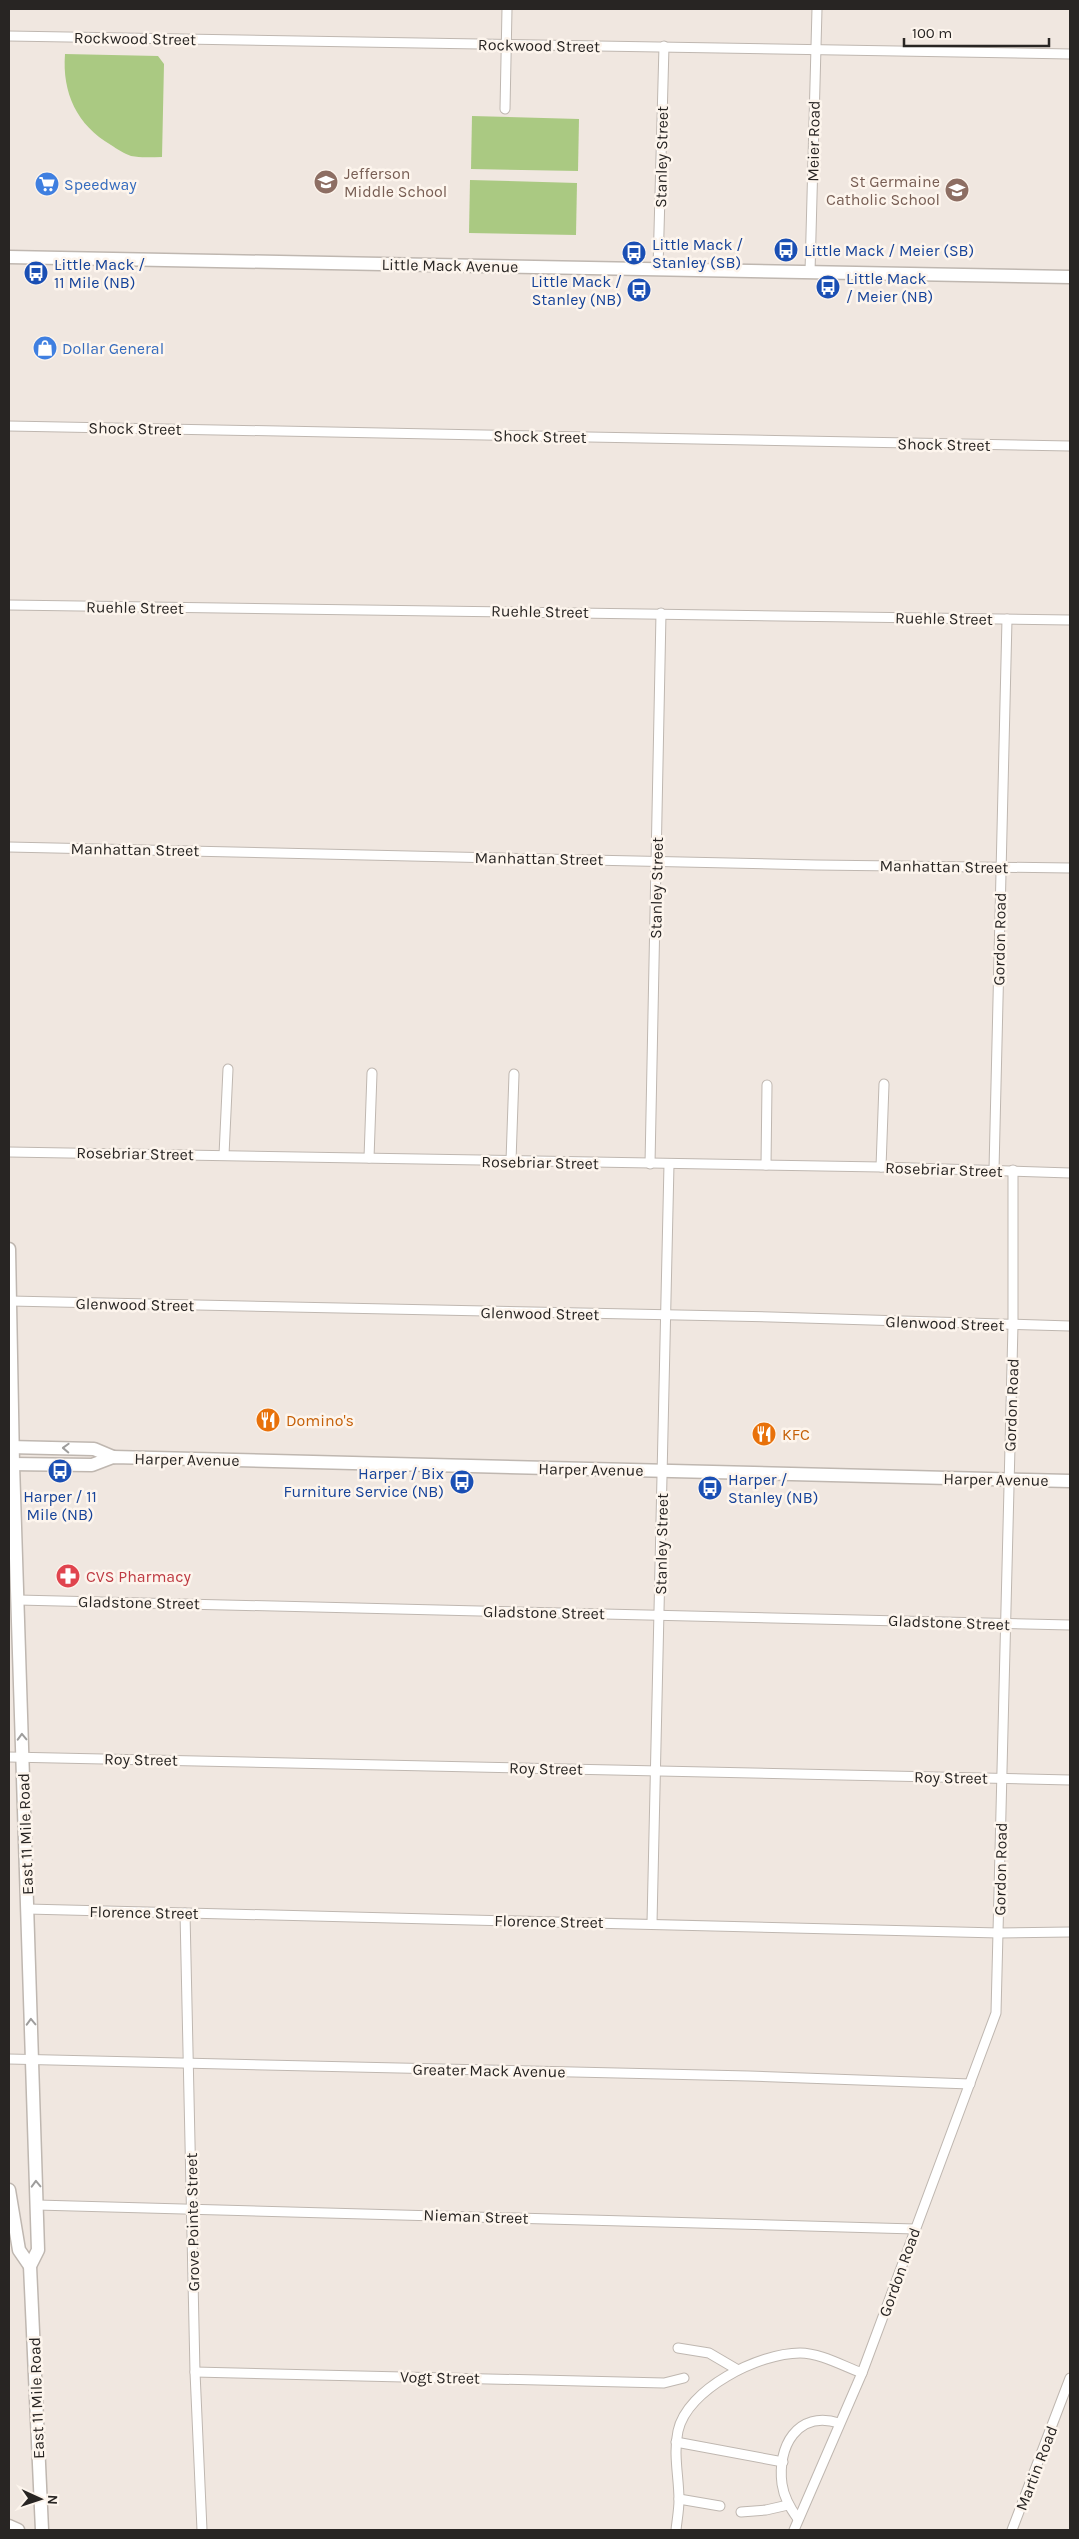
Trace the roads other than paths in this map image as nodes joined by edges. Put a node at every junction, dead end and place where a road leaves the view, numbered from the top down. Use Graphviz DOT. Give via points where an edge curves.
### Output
graph roads {
  1 [pos="507,9"];
  2 [pos="817,9"];
  3 [pos="9,36"];
  4 [pos="506,45"];
  5 [pos="664,46"];
  6 [pos="815,49"];
  7 [pos="1070,54"];
  8 [pos="505,109"];
  9 [pos="9,256"];
  10 [pos="658,268"];
  11 [pos="810,272"];
  12 [pos="1070,277"];
  13 [pos="9,426"];
  14 [pos="1070,446"];
  15 [pos="9,605"];
  16 [pos="661,613"];
  17 [pos="1007,619"];
  18 [pos="1070,620"];
  19 [pos="9,847"];
  20 [pos="656,861"];
  21 [pos="1001,867"];
  22 [pos="1070,868"];
  23 [pos="228,1069"];
  24 [pos="372,1073"];
  25 [pos="514,1074"];
  26 [pos="884,1084"];
  27 [pos="767,1085"];
  28 [pos="9,1152"];
  29 [pos="224,1154"];
  30 [pos="368,1158"];
  31 [pos="511,1161"];
  32 [pos="650,1164"];
  33 [pos="669,1164"];
  34 [pos="766,1165"];
  35 [pos="881,1167"];
  36 [pos="994,1170"];
  37 [pos="1013,1170"];
  38 [pos="1070,1173"];
  39 [pos="9,1249"];
  40 [pos="10,1301"];
  41 [pos="666,1316"];
  42 [pos="1013,1325"];
  43 [pos="1070,1326"];
  44 [pos="10,1380"];
  45 [pos="11,1447"];
  46 [pos="113,1457"];
  47 [pos="11,1464"];
  48 [pos="662,1471"];
  49 [pos="1008,1480"];
  50 [pos="1070,1481"];
  51 [pos="12,1499"];
  52 [pos="15,1607"];
  53 [pos="659,1615"];
  54 [pos="1004,1624"];
  55 [pos="1070,1625"];
  56 [pos="9,1756"];
  57 [pos="22,1756"];
  58 [pos="655,1770"];
  59 [pos="1002,1778"];
  60 [pos="1070,1780"];
  61 [pos="27,1909"];
  62 [pos="185,1913"];
  63 [pos="652,1924"];
  64 [pos="1070,1932"];
  65 [pos="999,1933"];
  66 [pos="9,2059"];
  67 [pos="32,2060"];
  68 [pos="188,2063"];
  69 [pos="970,2084"];
  70 [pos="9,2190"];
  71 [pos="37,2205"];
  72 [pos="12,2206"];
  73 [pos="192,2208"];
  74 [pos="915,2229"];
  75 [pos="30,2266"];
  76 [pos="678,2348"];
  77 [pos="738,2370"];
  78 [pos="195,2372"];
  79 [pos="862,2373"];
  80 [pos="684,2378"];
  81 [pos="1070,2378"];
  82 [pos="839,2423"];
  83 [pos="676,2442"];
  84 [pos="783,2462"];
  85 [pos="679,2499"];
  86 [pos="788,2505"];
  87 [pos="720,2506"];
  88 [pos="740,2512"];
  89 [pos="798,2519"];
  90 [pos="9,2526"];
  91 [pos="18,2530"];
  92 [pos="42,2530"];
  93 [pos="202,2530"];
  94 [pos="676,2530"];
  95 [pos="794,2530"];
  96 [pos="1012,2530"];
  1 -- 4 [label="street"];
  2 -- 6 [label="street, Meier Road"];
  3 -- 4 [label="street, Rockwood Street"];
  4 -- 5 [label="street, Rockwood Street"];
  4 -- 8 [label="street"];
  5 -- 6 [label="street, Rockwood Street"];
  5 -- 10 [label="street, Stanley Street"];
  6 -- 7 [label="street, Rockwood Street"];
  6 -- 11 [label="street, Meier Road"];
  9 -- 10 [label="main road, Little Mack Avenue"];
  10 -- 11 [label="main road, Little Mack Avenue"];
  11 -- 12 [label="main road, Little Mack Avenue"];
  13 -- 14 [label="street, Shock Street"];
  15 -- 16 [label="street, Ruehle Street"];
  16 -- 17 [label="street, Ruehle Street"];
  16 -- 20 [label="street, Stanley Street"];
  17 -- 18 [label="street, Ruehle Street"];
  17 -- 21 [label="street, Gordon Road"];
  19 -- 20 [label="street, Manhattan Street"];
  20 -- 21 [label="street, Manhattan Street"];
  20 -- 32 [label="street, Stanley Street"];
  21 -- 22 [label="street, Manhattan Street"];
  21 -- 36 [label="street, Gordon Road"];
  23 -- 29 [label="street"];
  24 -- 30 [label="street"];
  25 -- 31 [label="street"];
  26 -- 35 [label="street"];
  27 -- 34 [label="street"];
  28 -- 29 [label="street, Rosebriar Street"];
  29 -- 30 [label="street, Rosebriar Street"];
  30 -- 31 [label="street, Rosebriar Street"];
  31 -- 32 [label="street, Rosebriar Street"];
  32 -- 33 [label="street, Rosebriar Street"];
  33 -- 34 [label="street, Rosebriar Street"];
  33 -- 41 [label="street, Stanley Street"];
  34 -- 35 [label="street, Rosebriar Street"];
  35 -- 36 [label="street, Rosebriar Street"];
  36 -- 37 [label="street, Rosebriar Street"];
  37 -- 38 [label="street, Rosebriar Street"];
  37 -- 42 [label="street, Gordon Road"];
  39 -- 40 [label="main road, East 11 Mile Road"];
  40 -- 41 [label="street, Glenwood Street"];
  40 -- 44 [label="main road, East 11 Mile Road"];
  41 -- 42 [label="street, Glenwood Street"];
  41 -- 48 [label="street, Stanley Street"];
  42 -- 43 [label="street, Glenwood Street"];
  42 -- 49 [label="street, Gordon Road"];
  44 -- 45 [label="main road, East 11 Mile Road"];
  46 -- 45 [label="main road, Harper Avenue, one-way" via="94,1449"];
  45 -- 47 [label="main road, East 11 Mile Road"];
  46 -- 47 [label="main road, Harper Avenue" via="92,1465"];
  46 -- 48 [label="main road, Harper Avenue"];
  47 -- 51 [label="main road, East 11 Mile Road"];
  48 -- 49 [label="main road, Harper Avenue"];
  48 -- 53 [label="street, Stanley Street"];
  49 -- 50 [label="main road, Harper Avenue"];
  49 -- 54 [label="street, Gordon Road"];
  51 -- 52 [label="main road, East 11 Mile Road"];
  52 -- 53 [label="street, Gladstone Street"];
  57 -- 52 [label="main road, East 11 Mile Road, one-way"];
  53 -- 54 [label="street, Gladstone Street"];
  53 -- 58 [label="street, Stanley Street"];
  54 -- 55 [label="street, Gladstone Street"];
  54 -- 59 [label="street, Gordon Road"];
  56 -- 57 [label="street"];
  57 -- 58 [label="street, Roy Street"];
  57 -- 61 [label="main road, East 11 Mile Road"];
  58 -- 59 [label="street, Roy Street"];
  58 -- 63 [label="street, Stanley Street"];
  59 -- 60 [label="street, Roy Street"];
  59 -- 65 [label="street, Gordon Road"];
  61 -- 62 [label="street, Florence Street"];
  67 -- 61 [label="main road, East 11 Mile Road, one-way"];
  62 -- 63 [label="street, Florence Street"];
  62 -- 68 [label="street, Grove Pointe Street"];
  63 -- 65 [label="street, Florence Street"];
  64 -- 65 [label="street, Florence Street"];
  65 -- 69 [label="street, Gordon Road" via="996,2013"];
  66 -- 67 [label="street, Greater Mack Avenue"];
  67 -- 68 [label="street, Greater Mack Avenue"];
  71 -- 67 [label="main road, East 11 Mile Road, one-way"];
  68 -- 69 [label="street, Greater Mack Avenue"];
  68 -- 73 [label="street, Grove Pointe Street"];
  69 -- 74 [label="street, Gordon Road"];
  70 -- 72 [label="main road, East 11 Mile Road"];
  71 -- 72 [label="main road" via="22,2210"];
  71 -- 73 [label="street, Nieman Street"];
  71 -- 75 [label="main road, East 11 Mile Road" via="38,2250"];
  72 -- 75 [label="main road, East 11 Mile Road" via="19,2250"];
  73 -- 74 [label="street, Nieman Street"];
  73 -- 78 [label="street, Grove Pointe Street"];
  74 -- 79 [label="street, Gordon Road"];
  75 -- 92 [label="main road, East 11 Mile Road"];
  76 -- 77 [label="street" via="710,2353"];
  77 -- 79 [label="street" via="801,2353"];
  77 -- 83 [label="street" via="693,2404 681,2420"];
  78 -- 80 [label="street, Vogt Street" via="664,2383"];
  78 -- 93 [label="street, Grove Pointe Street"];
  79 -- 82 [label="street, Gordon Road"];
  81 -- 96 [label="street, Martin Road"];
  82 -- 84 [label="street" via="819,2418 804,2423 790,2442"];
  82 -- 89 [label="street, Gordon Road"];
  83 -- 84 [label="street"];
  83 -- 85 [label="street"];
  84 -- 86 [label="street" via="782,2484"];
  85 -- 87 [label="street"];
  85 -- 94 [label="street"];
  86 -- 88 [label="street"];
  86 -- 89 [label="street"];
  89 -- 95 [label="street, Gordon Road"];
  90 -- 91 [label="main road"];
}
